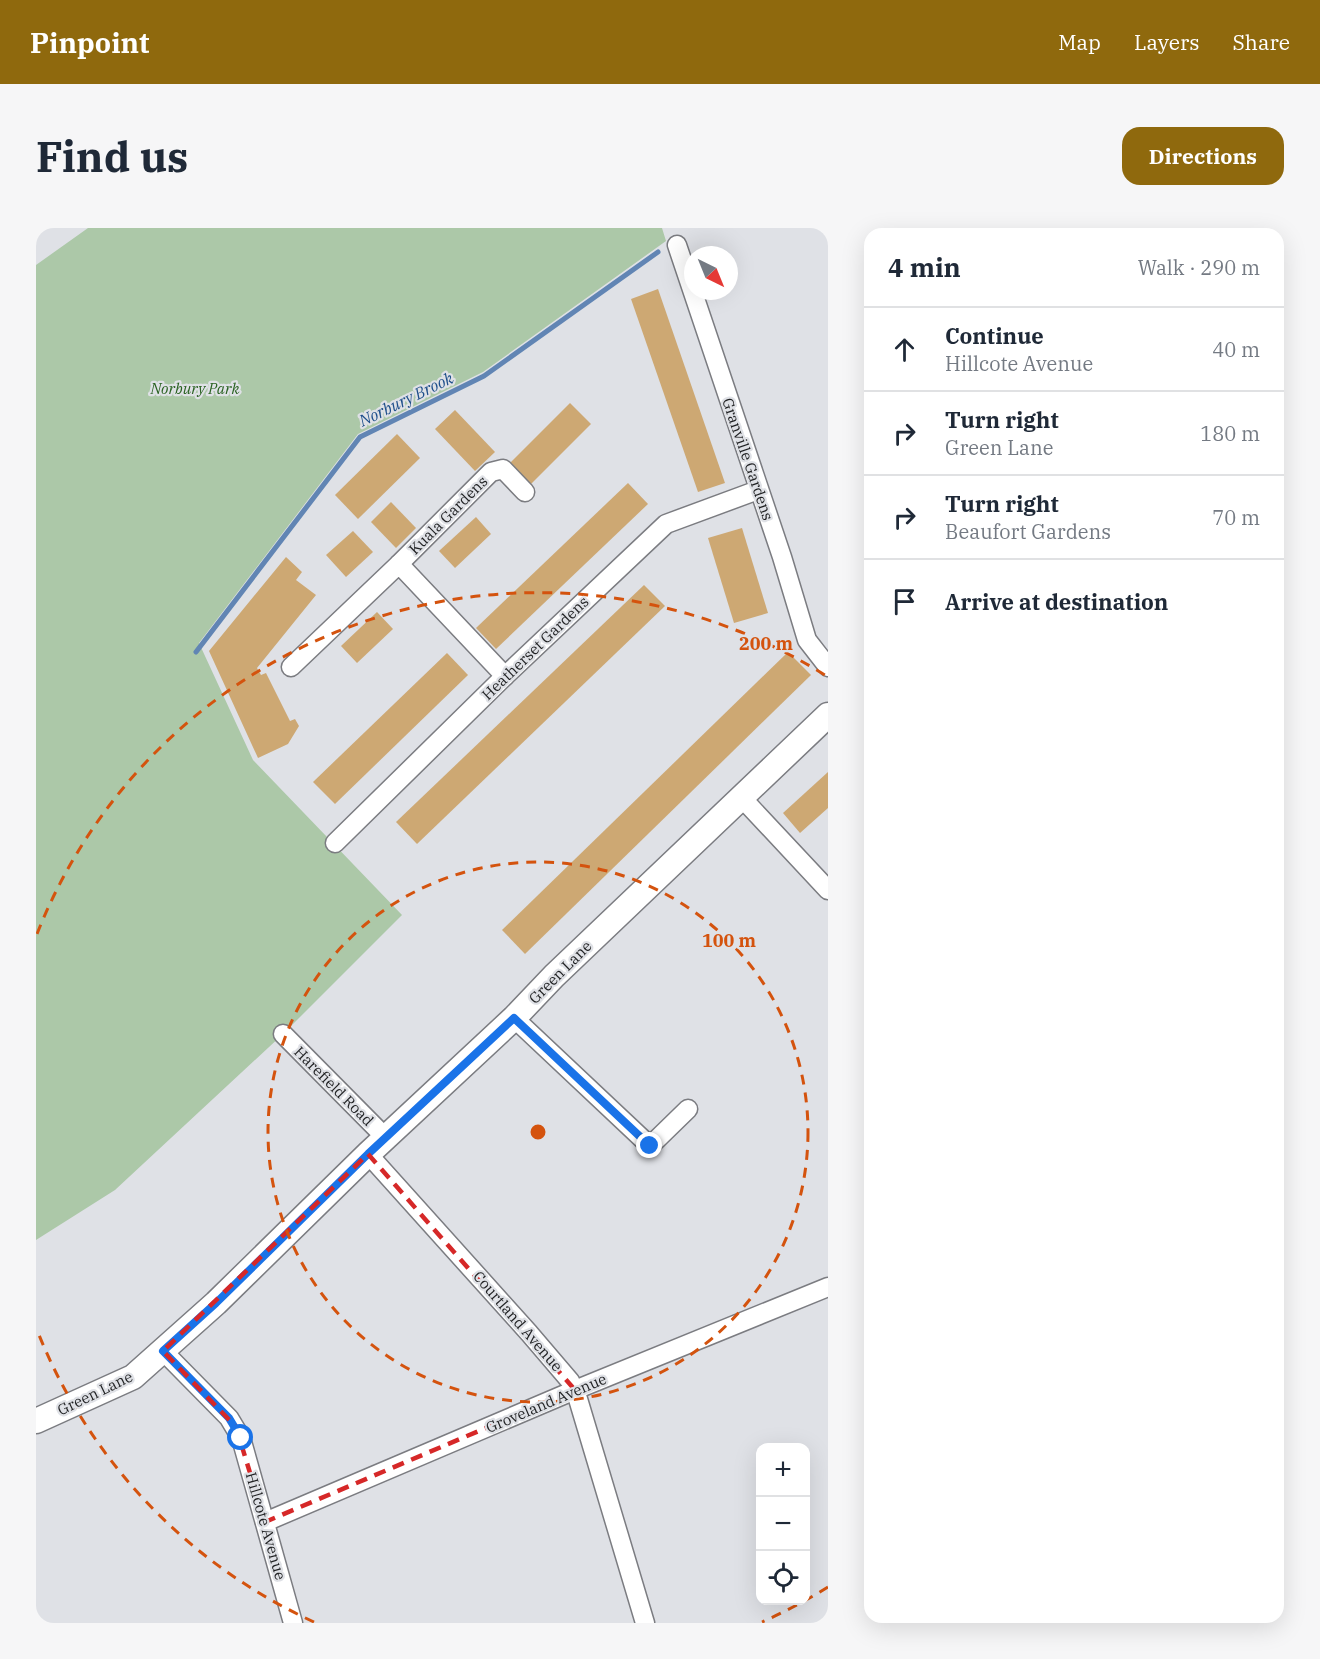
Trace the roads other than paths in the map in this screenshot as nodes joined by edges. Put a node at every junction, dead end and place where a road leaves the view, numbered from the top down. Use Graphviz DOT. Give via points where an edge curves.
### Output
graph roads {
  1 [pos="677,245"];
  2 [pos="758,490"];
  3 [pos="525,492"];
  4 [pos="399,564"];
  5 [pos="291,667"];
  6 [pos="828,667"];
  7 [pos="505,676"];
  8 [pos="828,715"];
  9 [pos="742,798"];
  10 [pos="335,843"];
  11 [pos="828,890"];
  12 [pos="514,1018"];
  13 [pos="283,1034"];
  14 [pos="688,1109"];
  15 [pos="386,1137"];
  16 [pos="368,1154"];
  17 [pos="828,1287"];
  18 [pos="163,1351"];
  19 [pos="574,1390"];
  20 [pos="36,1421"];
  21 [pos="264,1522"];
  22 [pos="293,1623"];
  23 [pos="645,1623"];
  1 -- 2 [label="street, Granville Gardens"];
  2 -- 6 [label="street, Granville Gardens" via="807,640"];
  2 -- 7 [label="street, Heatherset Gardens" via="666,524"];
  3 -- 4 [label="street, Kuala Gardens" via="502,469 491,472"];
  4 -- 5 [label="street, Kuala Gardens"];
  4 -- 7 [label="street, Kuala Gardens"];
  7 -- 10 [label="street, Heatherset Gardens"];
  8 -- 9 [label="main road, Green Lane"];
  9 -- 11 [label="street"];
  9 -- 12 [label="main road, Green Lane"];
  12 -- 14 [label="street" via="650,1146"];
  12 -- 15 [label="main road, Green Lane"];
  13 -- 15 [label="street, Harefield Road"];
  15 -- 16 [label="main road, Green Lane"];
  16 -- 18 [label="main road, Green Lane"];
  16 -- 19 [label="street, Courtland Avenue" via="529,1333"];
  17 -- 19 [label="street, Groveland Avenue"];
  18 -- 20 [label="main road, Green Lane" via="132,1377"];
  18 -- 21 [label="street, Hillcote Avenue" via="236,1427"];
  19 -- 21 [label="street, Groveland Avenue"];
  19 -- 23 [label="street, Courtland Avenue"];
  21 -- 22 [label="street, Hillcote Avenue"];
}
